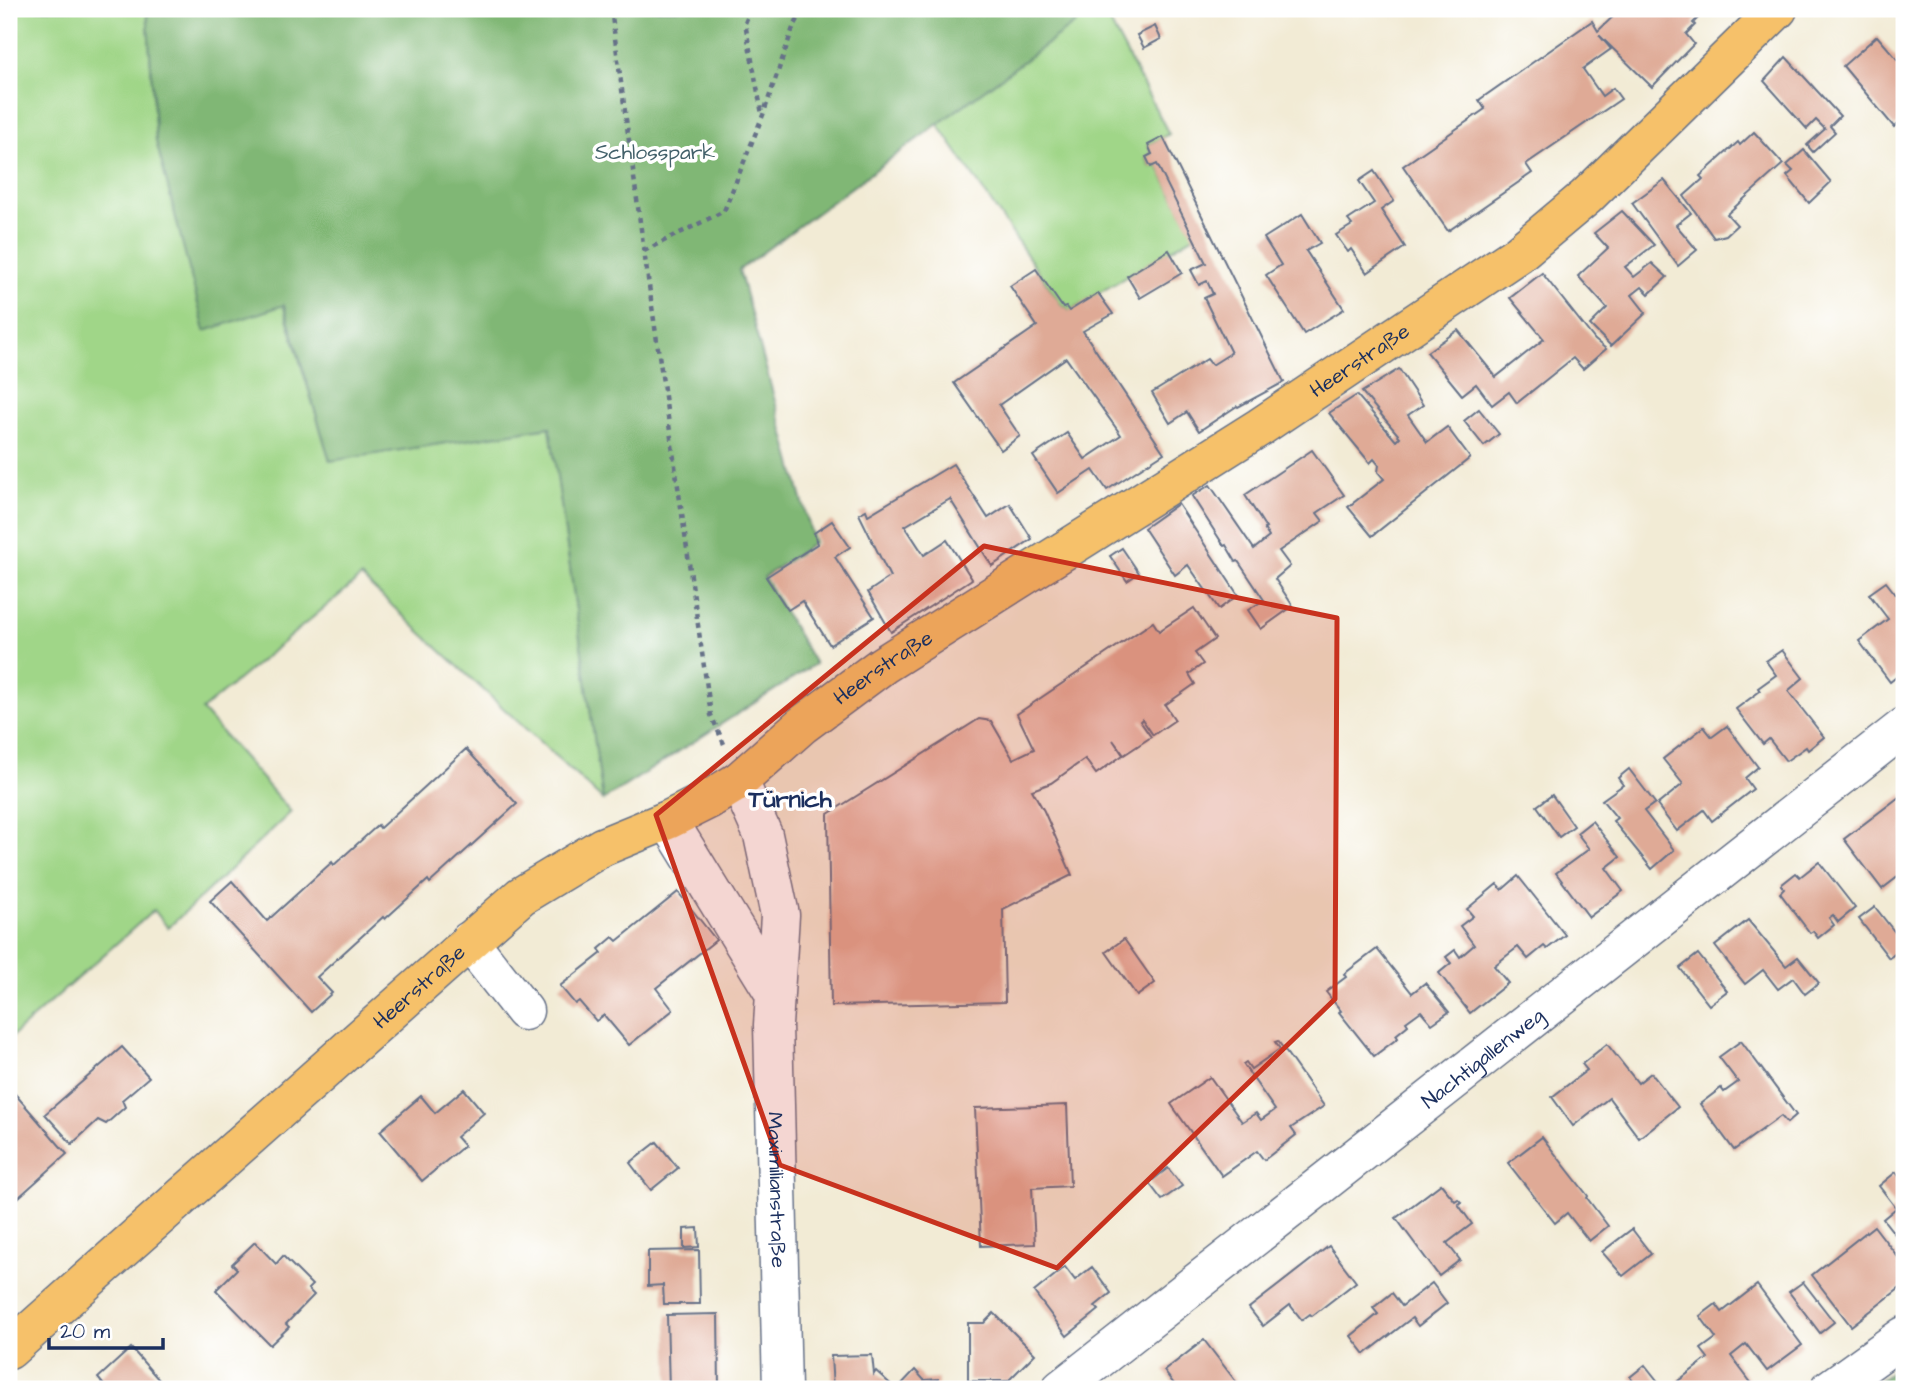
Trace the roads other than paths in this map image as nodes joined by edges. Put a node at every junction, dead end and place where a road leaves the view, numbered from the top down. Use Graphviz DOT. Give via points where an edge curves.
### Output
graph roads {
  1 [pos="1778,9"];
  2 [pos="1904,727"];
  3 [pos="739,780"];
  4 [pos="668,820"];
  5 [pos="469,941"];
  6 [pos="773,991"];
  7 [pos="524,1010"];
  8 [pos="1904,1336"];
  9 [pos="9,1350"];
  10 [pos="782,1389"];
  11 [pos="1061,1389"];
  12 [pos="1830,1389"];
  1 -- 3 [label="main road, Heerstraße" via="1586,197 1518,254 1260,427 883,665 802,725"];
  2 -- 11 [label="street, Nachtigallenweg"];
  3 -- 4 [label="main road, Heerstraße"];
  3 -- 6 [label="street, Maximilianstraße" via="762,835 780,915"];
  4 -- 5 [label="main road, Heerstraße" via="602,846 521,896"];
  4 -- 6 [label="street"];
  5 -- 7 [label="street"];
  5 -- 9 [label="main road, Heerstraße"];
  6 -- 10 [label="street, Maximilianstraße"];
  8 -- 12 [label="street"];
}
